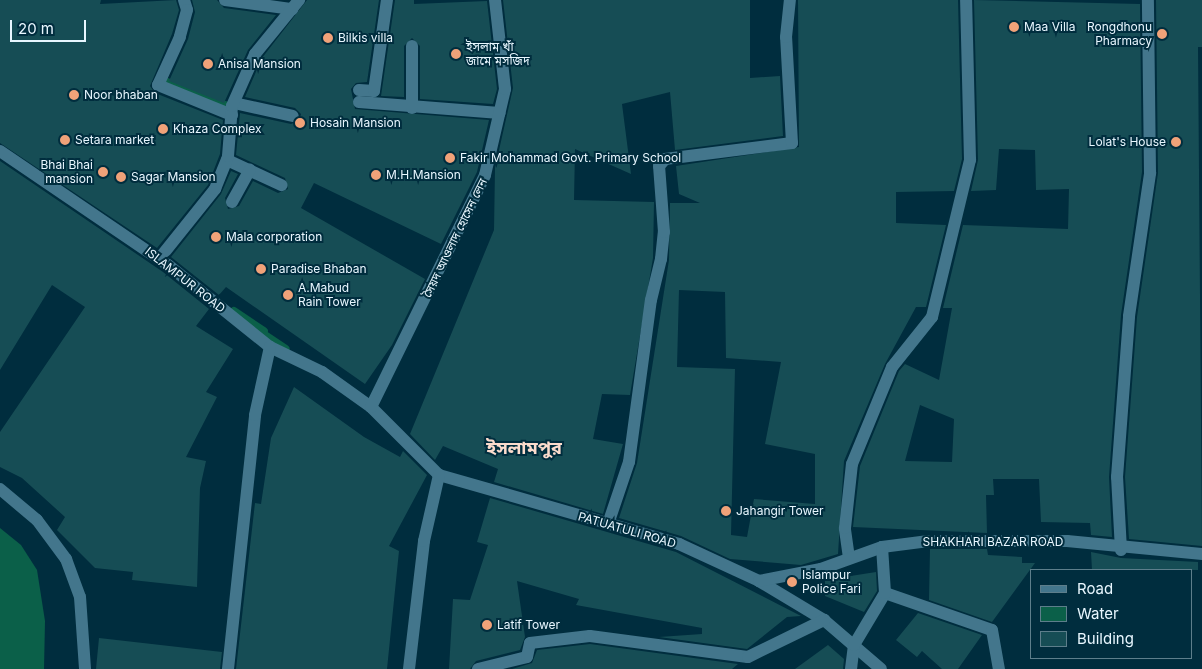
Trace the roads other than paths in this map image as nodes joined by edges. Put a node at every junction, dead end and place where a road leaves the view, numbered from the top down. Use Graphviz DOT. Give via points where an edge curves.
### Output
graph roads {
  1 [pos="184,0"];
  2 [pos="225,0"];
  3 [pos="387,0"];
  4 [pos="495,0"];
  5 [pos="790,0"];
  6 [pos="966,0"];
  7 [pos="1148,0"];
  8 [pos="296,5"];
  9 [pos="412,46"];
  10 [pos="412,108"];
  11 [pos="233,109"];
  12 [pos="500,113"];
  13 [pos="293,116"];
  14 [pos="0,151"];
  15 [pos="227,160"];
  16 [pos="250,170"];
  17 [pos="281,185"];
  18 [pos="232,202"];
  19 [pos="159,259"];
  20 [pos="270,347"];
  21 [pos="371,407"];
  22 [pos="439,475"];
  23 [pos="0,488"];
  24 [pos="608,524"];
  25 [pos="882,547"];
  26 [pos="1121,550"];
  27 [pos="1202,554"];
  28 [pos="849,558"];
  29 [pos="759,581"];
  30 [pos="885,593"];
  31 [pos="824,620"];
  32 [pos="854,645"];
  33 [pos="748,663"];
  34 [pos="85,669"];
  35 [pos="228,669"];
  36 [pos="409,669"];
  37 [pos="478,669"];
  38 [pos="851,669"];
  39 [pos="881,669"];
  40 [pos="999,669"];
  1 -- 11 [label="street" via="187,10 180,37 158,85"];
  2 -- 8 [label="street"];
  3 -- 10 [label="street" via="374,91 359,96"];
  4 -- 12 [label="street, সৈয়দ আওলাদ হোসেন লেন" via="505,89"];
  5 -- 24 [label="street" via="786,37 792,143 665,158 659,166 664,232 661,259 650,300 629,462"];
  6 -- 28 [label="street" via="970,160 932,316 892,367 852,464 845,528"];
  7 -- 26 [label="street" via="1150,173 1129,316 1117,477"];
  8 -- 11 [label="street" via="255,54"];
  9 -- 10 [label="street"];
  10 -- 12 [label="street"];
  11 -- 13 [label="street"];
  11 -- 15 [label="street"];
  12 -- 21 [label="street, সৈয়দ আওলাদ হোসেন লেন" via="485,175"];
  14 -- 19 [label="street, ISLAMPUR ROAD"];
  15 -- 16 [label="street"];
  15 -- 19 [label="street" via="210,197"];
  16 -- 17 [label="street"];
  16 -- 18 [label="street"];
  19 -- 20 [label="street, ISLAMPUR ROAD"];
  20 -- 21 [label="street, ISLAMPUR ROAD" via="322,372"];
  20 -- 35 [label="street" via="255,414"];
  21 -- 22 [label="street, PATUATULI ROAD"];
  22 -- 24 [label="street, PATUATULI ROAD"];
  22 -- 36 [label="street" via="424,541"];
  23 -- 34 [label="street" via="37,520 66,559 80,597"];
  24 -- 29 [label="street, PATUATULI ROAD" via="679,544"];
  25 -- 26 [label="street, SHAKHARI BAZAR ROAD" via="1020,540"];
  25 -- 28 [label="street, SHAKHARI BAZAR ROAD"];
  25 -- 30 [label="street"];
  26 -- 27 [label="street, SHAKHARI BAZAR ROAD"];
  28 -- 29 [label="street, SHAKHARI BAZAR ROAD" via="821,569"];
  29 -- 31 [label="street, PATUATULI ROAD"];
  30 -- 32 [label="street"];
  30 -- 40 [label="street" via="992,630"];
  31 -- 32 [label="street, PATUATULI ROAD"];
  31 -- 33 [label="street"];
  32 -- 38 [label="street"];
  32 -- 39 [label="street, PATUATULI ROAD"];
  33 -- 37 [label="street" via="590,636 530,642 527,656"];
}
